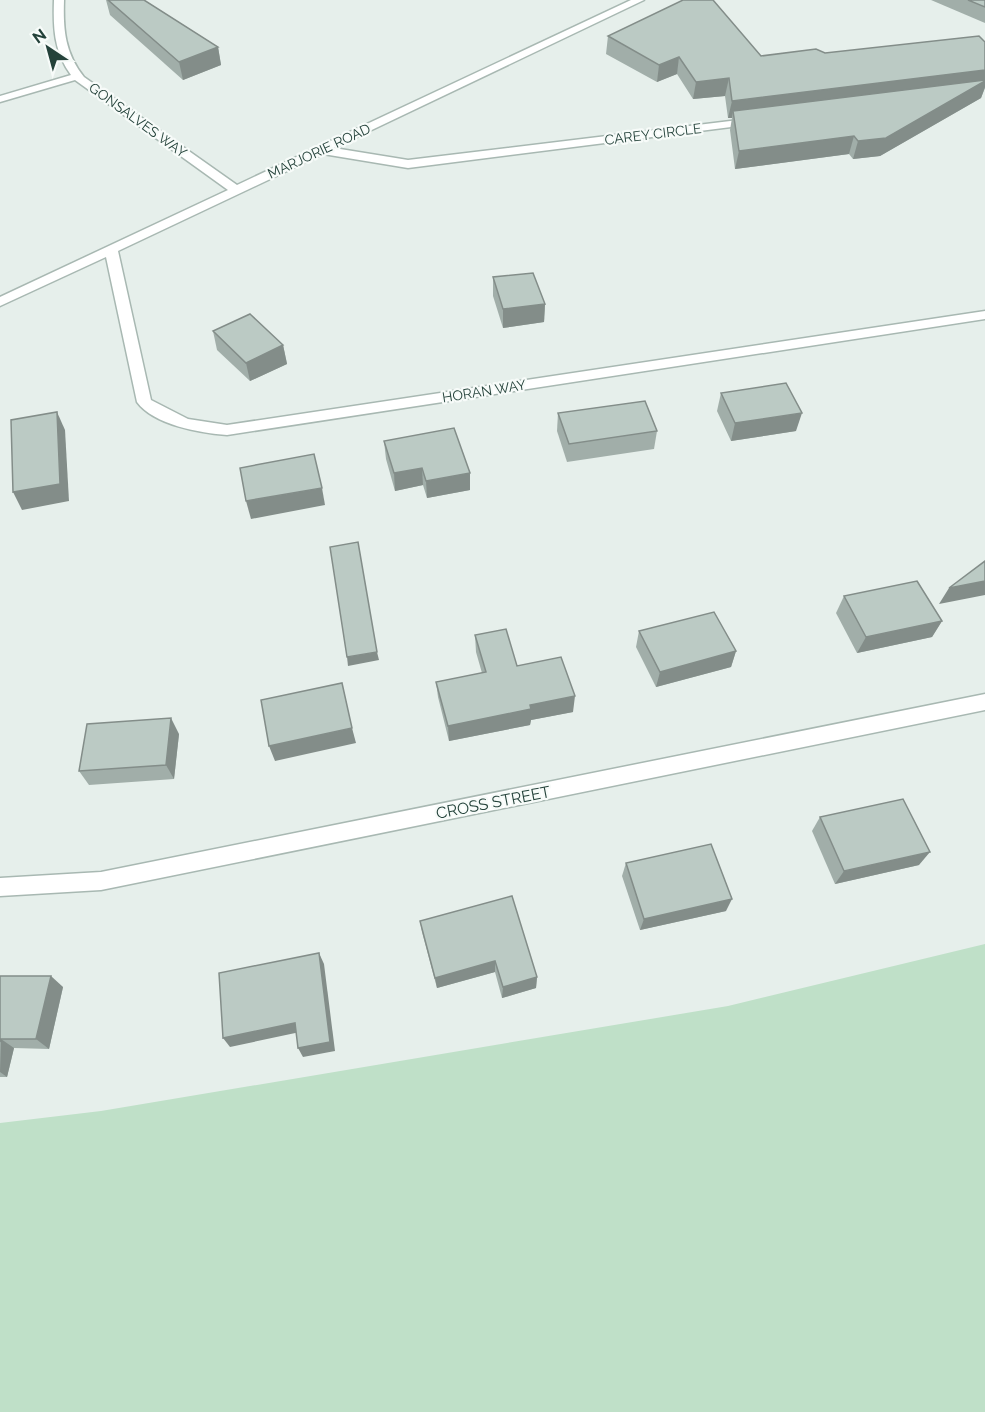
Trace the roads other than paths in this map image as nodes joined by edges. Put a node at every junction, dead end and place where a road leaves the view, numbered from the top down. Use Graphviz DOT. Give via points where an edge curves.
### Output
graph roads {
  1 [pos="58,0"];
  2 [pos="639,0"];
  3 [pos="78,76"];
  4 [pos="0,99"];
  5 [pos="771,119"];
  6 [pos="322,150"];
  7 [pos="236,190"];
  8 [pos="111,249"];
  9 [pos="0,302"];
  10 [pos="985,315"];
  11 [pos="985,702"];
  12 [pos="0,887"];
  1 -- 3 [label="street, GONSALVES WAY" via="60,46 66,62"];
  2 -- 6 [label="street, MARJORIE ROAD"];
  3 -- 4 [label="street"];
  3 -- 7 [label="street, GONSALVES WAY"];
  5 -- 6 [label="street, CAREY CIRCLE" via="408,164"];
  6 -- 7 [label="street, MARJORIE ROAD"];
  7 -- 8 [label="street, MARJORIE ROAD"];
  8 -- 9 [label="street, MARJORIE ROAD"];
  8 -- 10 [label="street, HORAN WAY" via="144,402 189,427 227,430"];
  11 -- 12 [label="street, CROSS STREET" via="101,881"];
}
